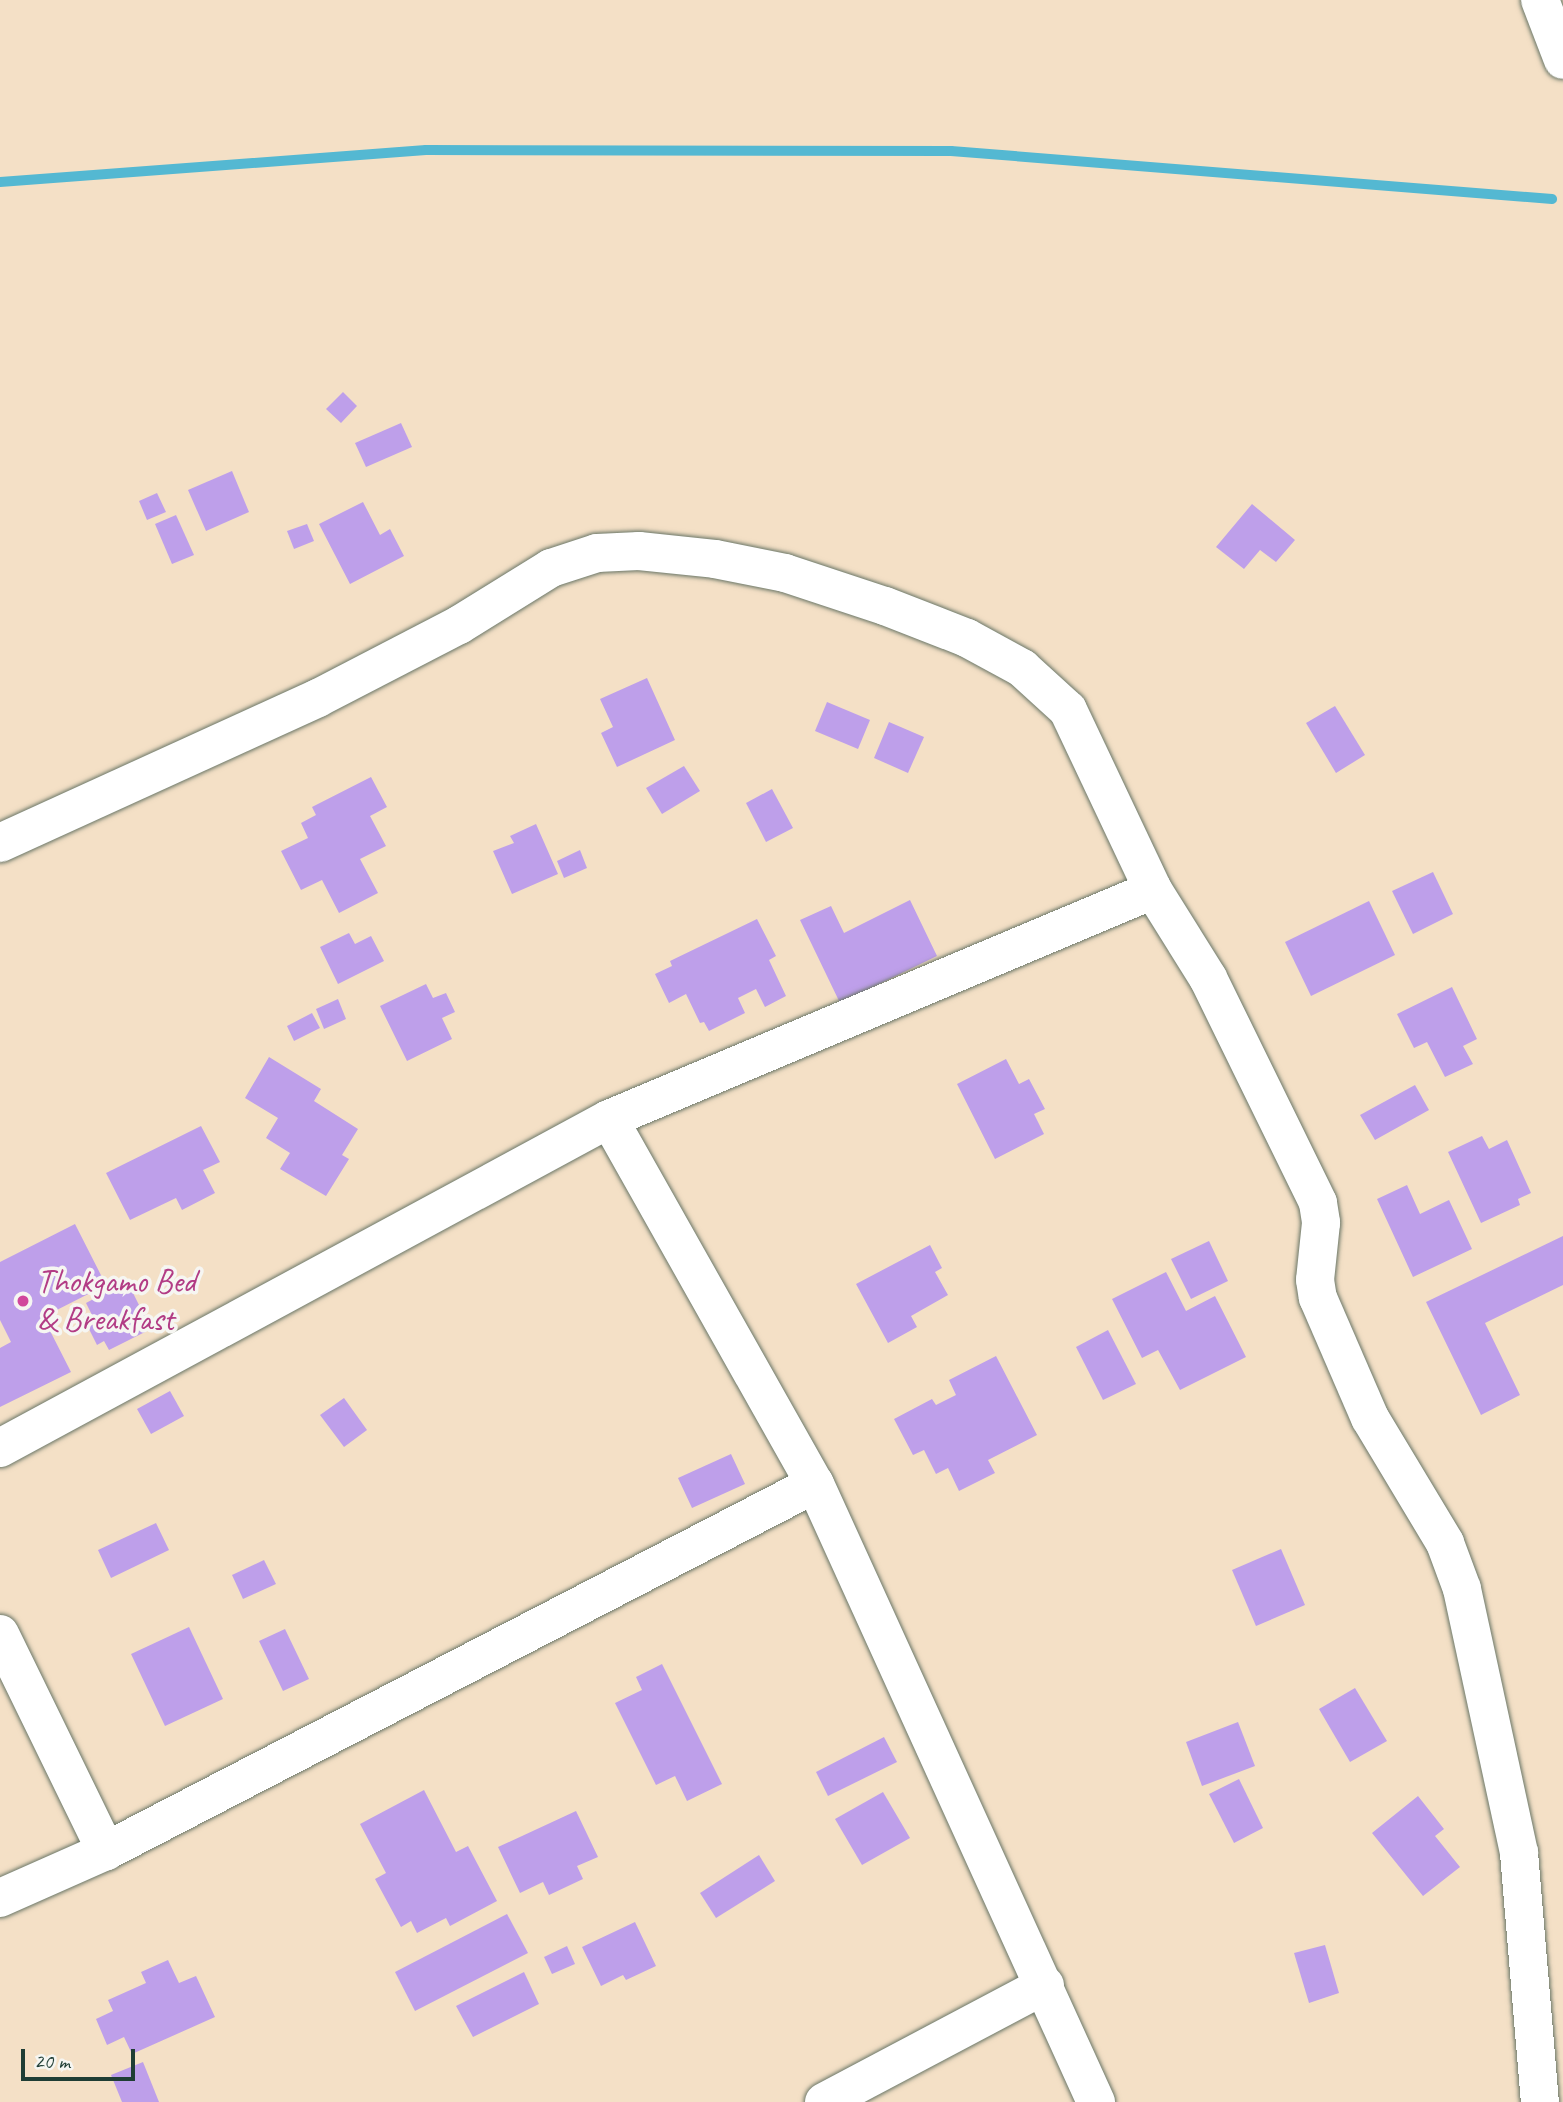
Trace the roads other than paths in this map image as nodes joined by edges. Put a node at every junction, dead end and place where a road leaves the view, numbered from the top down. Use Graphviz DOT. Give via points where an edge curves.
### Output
graph roads {
  1 [pos="1539,0"];
  2 [pos="1563,60"];
  3 [pos="0,843"];
  4 [pos="1153,890"];
  5 [pos="609,1119"];
  6 [pos="0,1448"];
  7 [pos="815,1484"];
  8 [pos="0,1634"];
  9 [pos="106,1851"];
  10 [pos="0,1898"];
  11 [pos="1045,1985"];
  12 [pos="824,2102"];
  13 [pos="1097,2102"];
  14 [pos="1540,2102"];
  1 -- 2 [label="main road"];
  3 -- 4 [label="main road" via="318,698 459,625 551,568 597,553 639,551 785,573 967,638 1022,667 1068,710"];
  4 -- 5 [label="main road"];
  4 -- 14 [label="main road" via="1208,978 1318,1203 1318,1298 1370,1418 1446,1543 1462,1589 1518,1853"];
  5 -- 6 [label="main road"];
  5 -- 7 [label="main road"];
  7 -- 9 [label="main road"];
  7 -- 11 [label="main road"];
  8 -- 9 [label="main road"];
  9 -- 10 [label="main road"];
  11 -- 12 [label="main road"];
  11 -- 13 [label="main road"];
}
